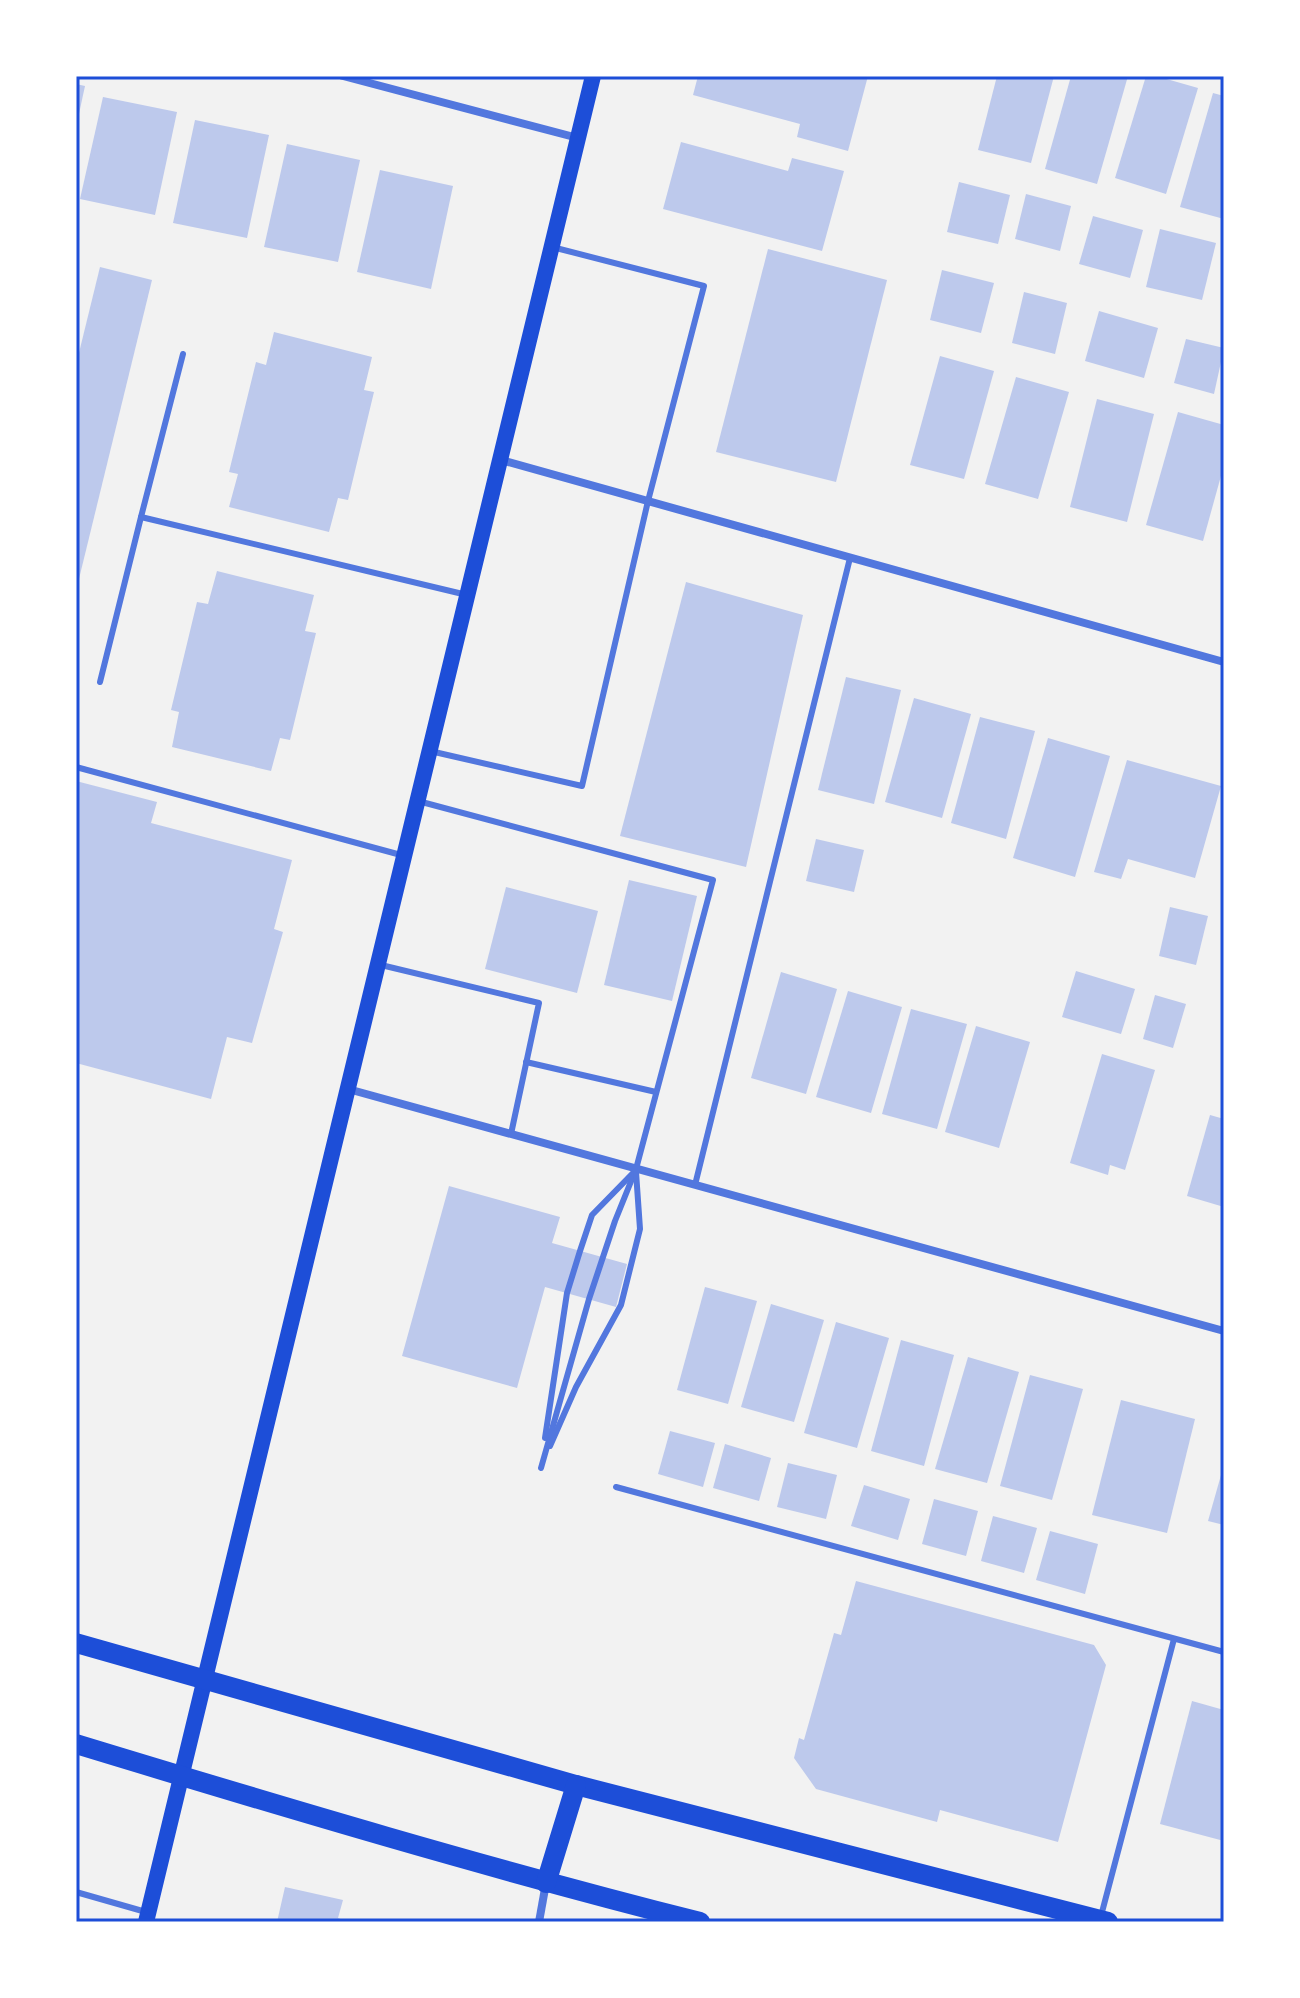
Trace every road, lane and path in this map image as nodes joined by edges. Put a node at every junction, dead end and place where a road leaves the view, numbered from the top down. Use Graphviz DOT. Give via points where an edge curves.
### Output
graph roads {
  1 [pos="343,76"];
  2 [pos="593,76"];
  3 [pos="578,138"];
  4 [pos="552,247"];
  5 [pos="183,354"];
  6 [pos="501,460"];
  7 [pos="648,501"];
  8 [pos="141,517"];
  9 [pos="850,558"];
  10 [pos="467,595"];
  11 [pos="1224,662"];
  12 [pos="100,682"];
  13 [pos="430,751"];
  14 [pos="76,767"];
  15 [pos="418,801"];
  16 [pos="405,856"];
  17 [pos="378,965"];
  18 [pos="526,1062"];
  19 [pos="348,1089"];
  20 [pos="656,1092"];
  21 [pos="511,1134"];
  22 [pos="636,1169"];
  23 [pos="695,1185"];
  24 [pos="1224,1331"];
  25 [pos="541,1468"];
  26 [pos="616,1487"];
  27 [pos="1174,1639"];
  28 [pos="76,1643"];
  29 [pos="1224,1652"];
  30 [pos="205,1681"];
  31 [pos="76,1744"];
  32 [pos="181,1776"];
  33 [pos="576,1785"];
  34 [pos="546,1883"];
  35 [pos="76,1892"];
  36 [pos="147,1918"];
  37 [pos="1104,1921"];
  38 [pos="539,1922"];
  39 [pos="700,1922"];
  1 -- 3 [label="street"];
  2 -- 3 [label="main road"];
  3 -- 4 [label="main road"];
  4 -- 6 [label="main road"];
  4 -- 7 [label="lane" via="704,286"];
  5 -- 8 [label="lane"];
  6 -- 7 [label="street"];
  6 -- 10 [label="main road"];
  7 -- 9 [label="street"];
  7 -- 13 [label="lane" via="582,786"];
  8 -- 10 [label="lane"];
  8 -- 12 [label="lane"];
  9 -- 11 [label="street"];
  9 -- 23 [label="lane"];
  10 -- 13 [label="main road"];
  13 -- 15 [label="main road"];
  14 -- 16 [label="lane"];
  15 -- 16 [label="main road"];
  15 -- 20 [label="lane" via="713,880"];
  16 -- 17 [label="main road"];
  17 -- 18 [label="lane" via="539,1003"];
  17 -- 19 [label="main road"];
  18 -- 20 [label="lane"];
  18 -- 21 [label="lane"];
  19 -- 21 [label="street"];
  19 -- 30 [label="main road"];
  20 -- 22 [label="lane"];
  21 -- 22 [label="street"];
  22 -- 23 [label="street"];
  22 -- 25 [label="lane" via="589,1299"];
  22 -- 25 [label="lane" via="640,1229 621,1305 576,1387"];
  22 -- 25 [label="lane" via="592,1215 580,1251 567,1293"];
  23 -- 24 [label="street"];
  26 -- 27 [label="lane"];
  27 -- 29 [label="lane"];
  27 -- 37 [label="lane"];
  28 -- 30 [label="main road"];
  30 -- 32 [label="main road"];
  30 -- 33 [label="main road"];
  31 -- 32 [label="main road"];
  32 -- 34 [label="main road"];
  32 -- 36 [label="main road"];
  33 -- 34 [label="main road"];
  33 -- 37 [label="main road"];
  34 -- 38 [label="street"];
  34 -- 39 [label="main road"];
  35 -- 36 [label="lane"];
}
